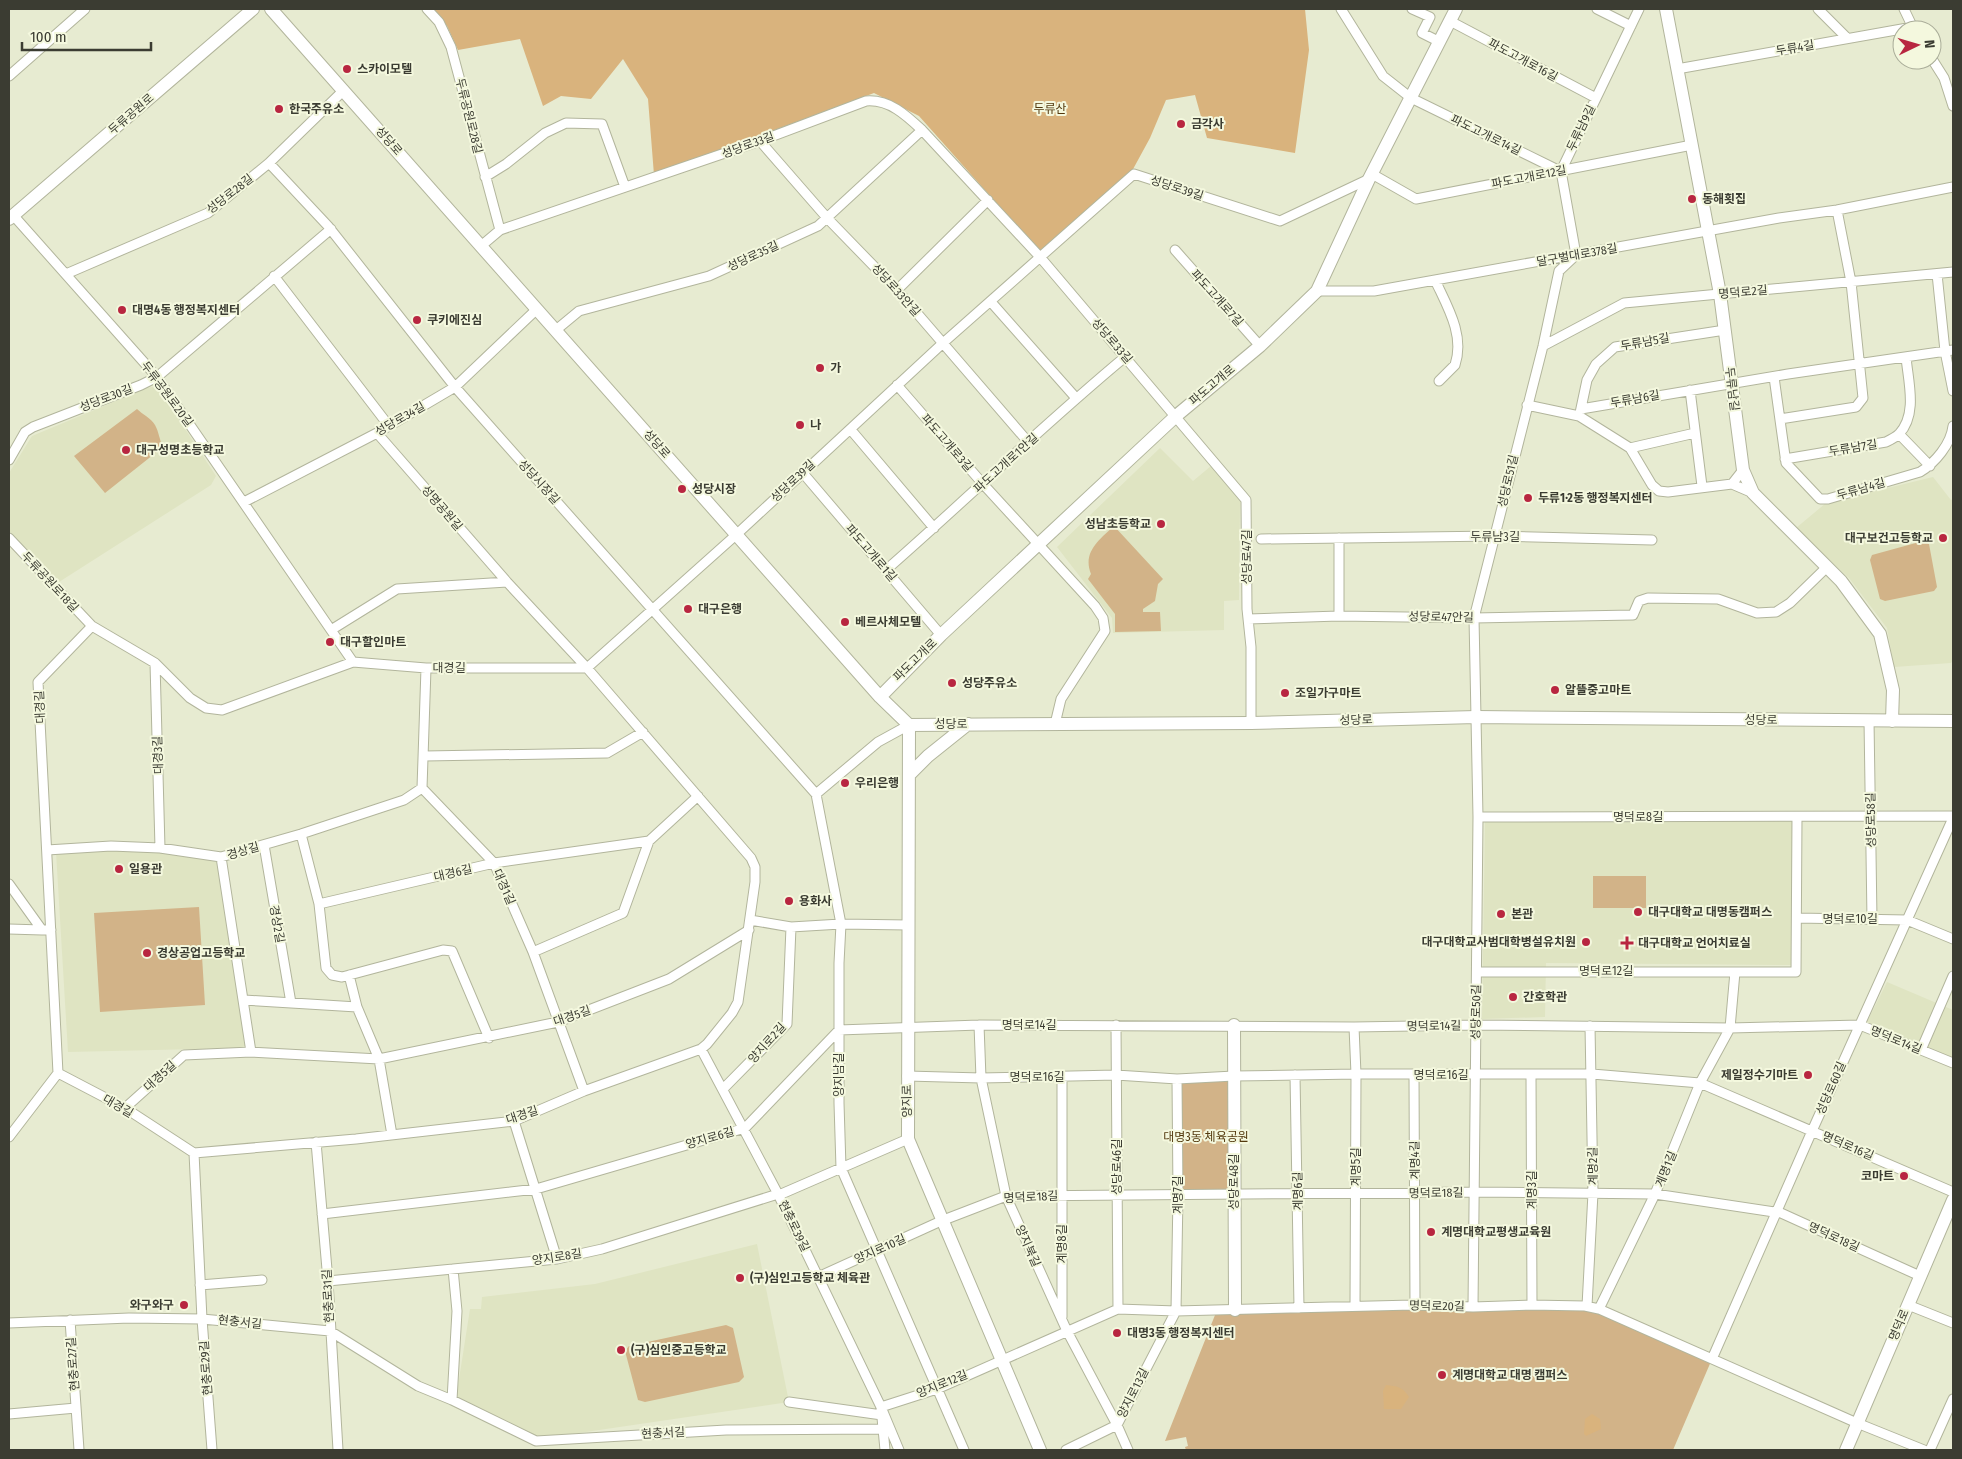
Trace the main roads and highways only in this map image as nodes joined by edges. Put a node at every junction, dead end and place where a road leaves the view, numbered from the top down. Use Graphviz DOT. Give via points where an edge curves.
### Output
graph roads {
  1 [pos="253,9"];
  2 [pos="271,9"];
  3 [pos="1456,9"];
  4 [pos="1666,9"];
  5 [pos="11,217"];
  6 [pos="880,696"];
  7 [pos="1892,721"];
  8 [pos="1953,721"];
  9 [pos="968,724"];
  10 [pos="909,725"];
  11 [pos="909,775"];
  12 [pos="1234,1025"];
  13 [pos="1953,1200"];
  14 [pos="1235,1310"];
  15 [pos="1040,1450"];
  16 [pos="1846,1450"];
  1 -- 5 [label="main road, 두류공원로"];
  2 -- 6 [label="main road, 성당로"];
  3 -- 6 [label="main road, 파도고개로" via="1370,177 1317,291 1260,346 1176,416"];
  4 -- 7 [label="main road, 두류남길" via="1720,294 1743,470 1754,493 1841,581 1880,634 1893,690"];
  6 -- 10 [label="main road, 성당로"];
  7 -- 8 [label="main road, 성당로"];
  7 -- 9 [label="main road, 성당로" via="1476,717 1251,723"];
  9 -- 10 [label="main road, 성당로"];
  9 -- 11 [label="main road"];
  10 -- 11 [label="main road, 양지로"];
  11 -- 15 [label="main road, 양지로" via="908,1139"];
  12 -- 14 [label="main road, 성당로48길"];
  13 -- 16 [label="main road, 명덕로"];
}
